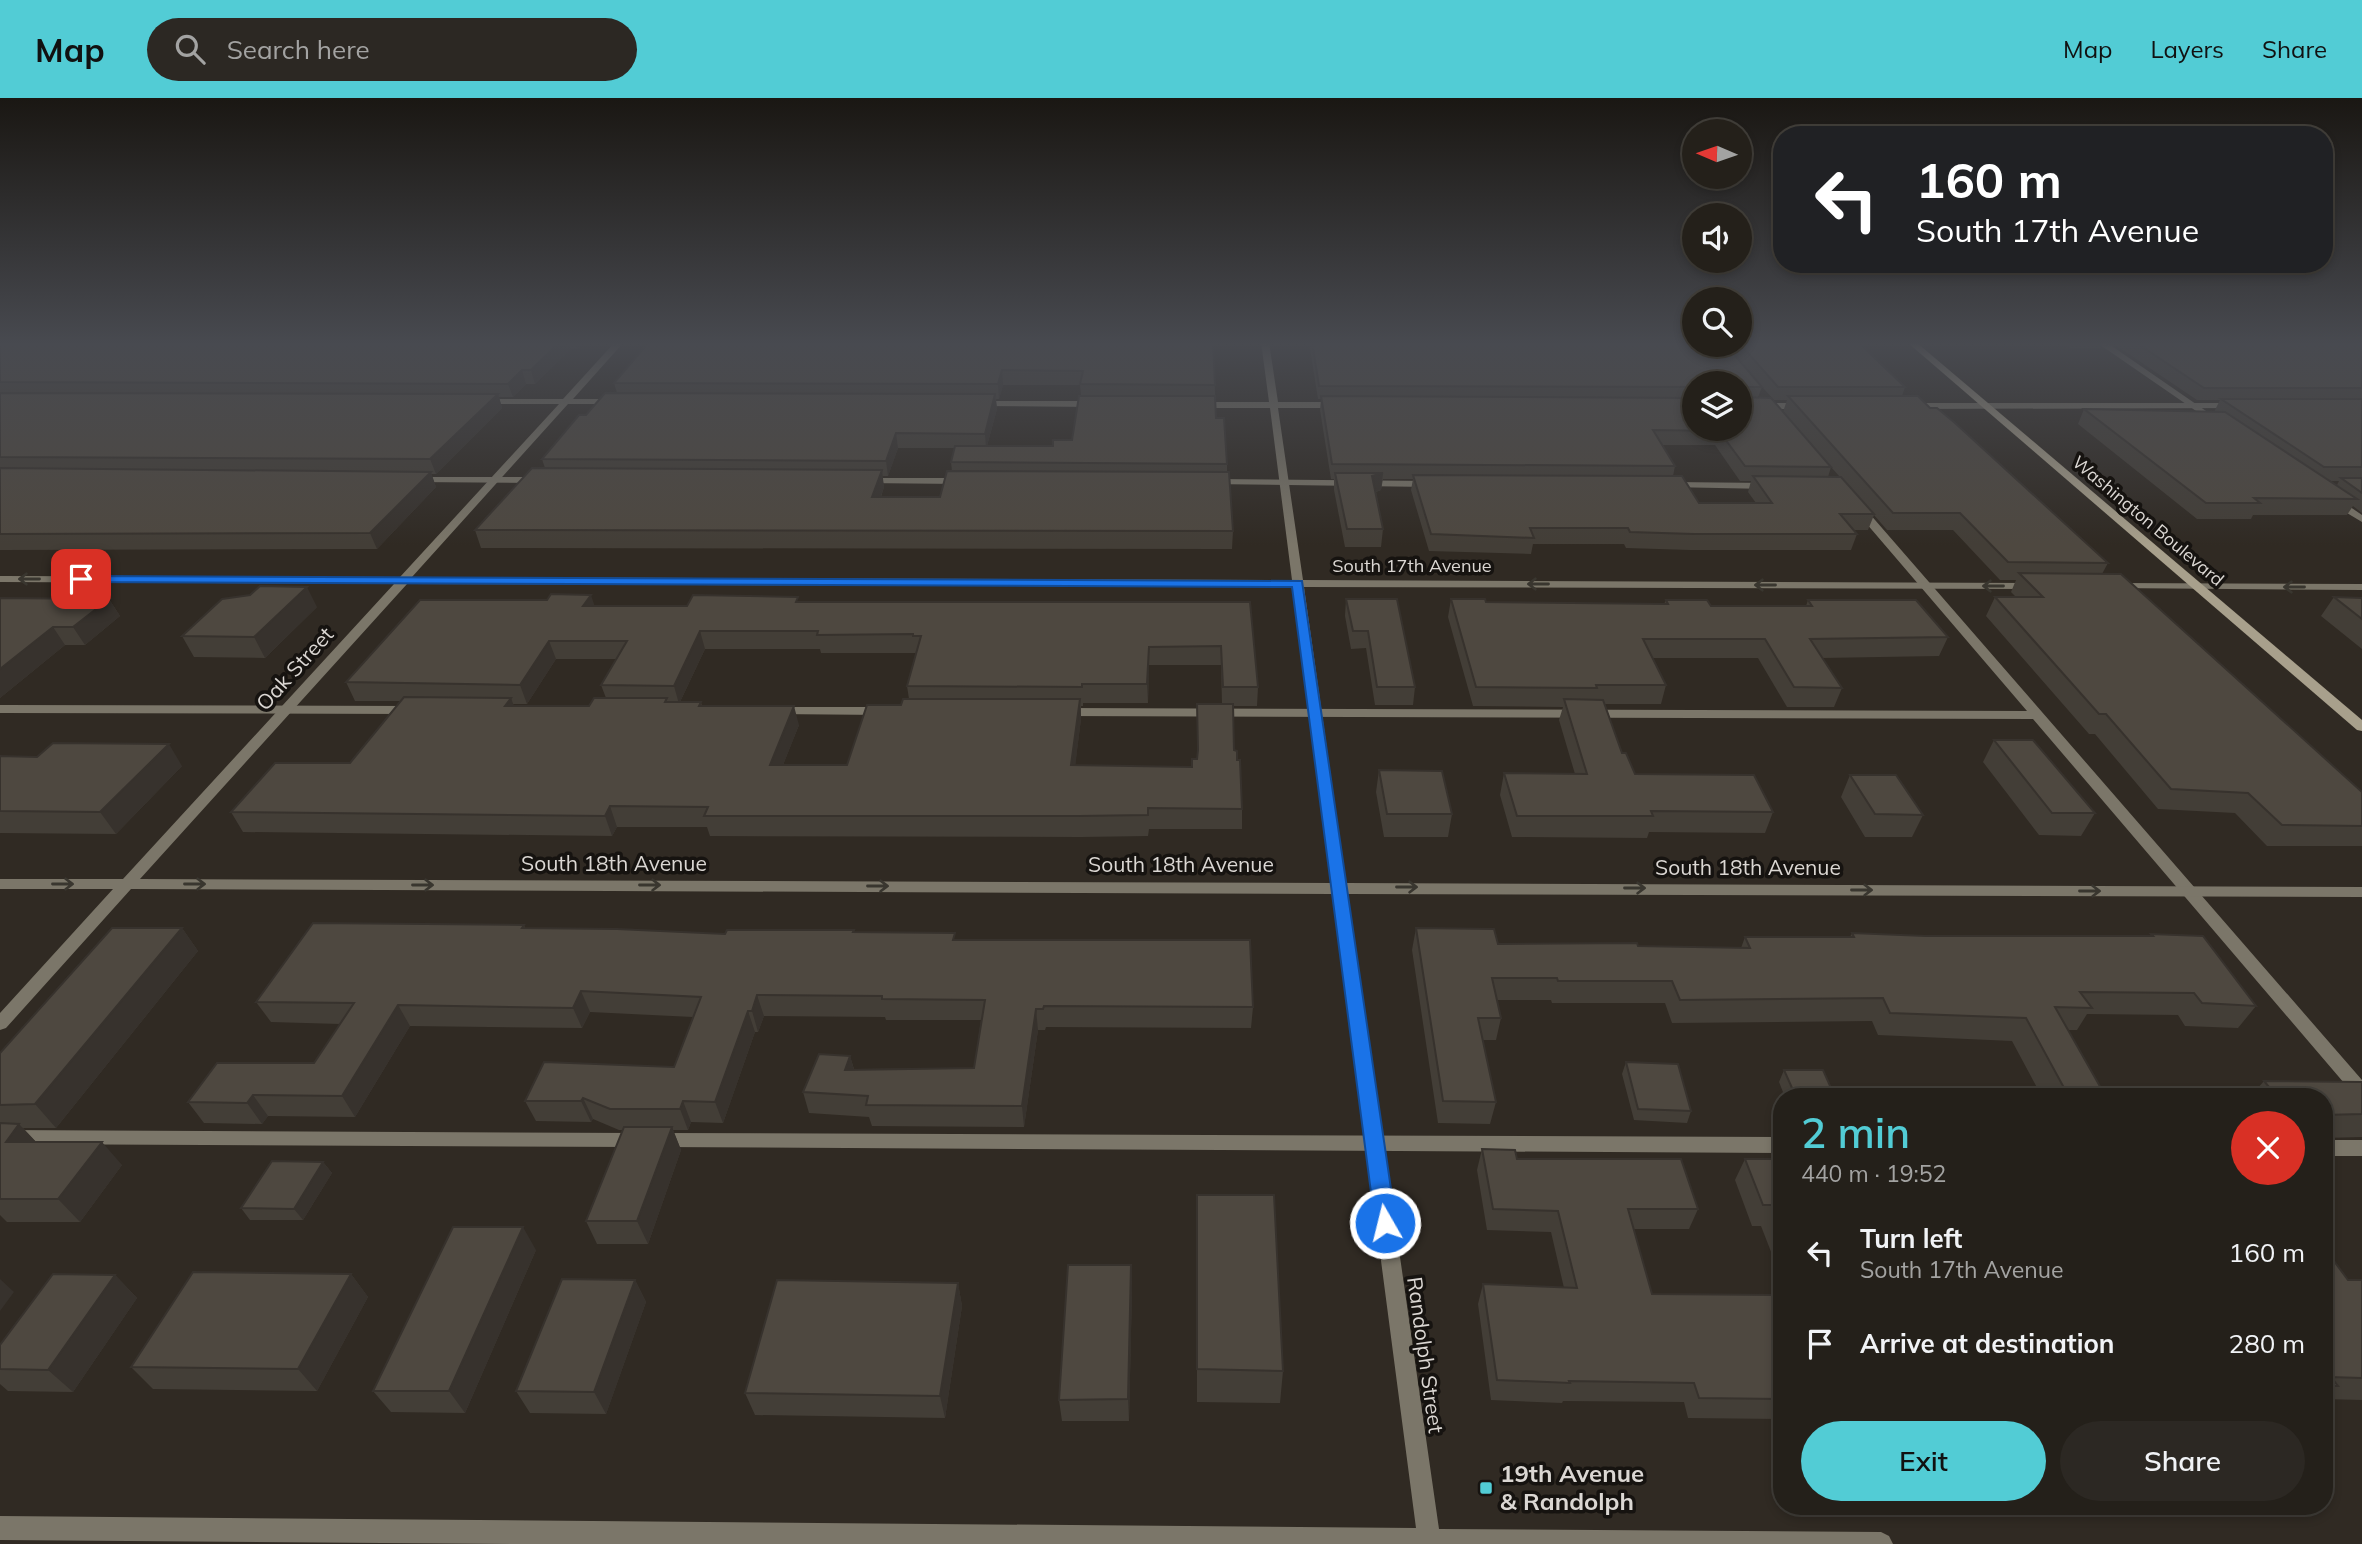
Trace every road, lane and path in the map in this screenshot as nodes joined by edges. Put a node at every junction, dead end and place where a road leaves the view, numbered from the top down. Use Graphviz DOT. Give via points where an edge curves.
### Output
graph roads {
  1 [pos="558,409"];
  2 [pos="1275,409"];
  3 [pos="1989,409"];
  4 [pos="2199,409"];
  5 [pos="2227,428"];
  6 [pos="399,479"];
  7 [pos="495,480"];
  8 [pos="550,480"];
  9 [pos="855,481"];
  10 [pos="966,481"];
  11 [pos="1201,482"];
  12 [pos="1284,482"];
  13 [pos="1437,484"];
  14 [pos="1660,485"];
  15 [pos="1785,486"];
  16 [pos="2323,493"];
  17 [pos="1849,496"];
  18 [pos="2362,519"];
  19 [pos="0,579"];
  20 [pos="404,580"];
  21 [pos="1298,583"];
  22 [pos="1925,585"];
  23 [pos="2048,586"];
  24 [pos="2102,586"];
  25 [pos="2197,586"];
  26 [pos="2362,587"];
  27 [pos="0,709"];
  28 [pos="286,709"];
  29 [pos="426,710"];
  30 [pos="759,711"];
  31 [pos="898,712"];
  32 [pos="1052,712"];
  33 [pos="1316,713"];
  34 [pos="2037,715"];
  35 [pos="2362,727"];
  36 [pos="0,884"];
  37 [pos="127,884"];
  38 [pos="1339,887"];
  39 [pos="2189,891"];
  40 [pos="2362,892"];
  41 [pos="0,1024"];
  42 [pos="2362,1092"];
  43 [pos="0,1137"];
  44 [pos="1375,1143"];
  45 [pos="1773,1145"];
  46 [pos="2333,1148"];
  47 [pos="2362,1148"];
  48 [pos="0,1528"];
  49 [pos="1429,1541"];
  50 [pos="1881,1544"];
  1 -- 7 [label="street, Oak Street"];
  2 -- 12 [label="street, Randolph Street"];
  3 -- 25 [label="street, Washington Boulevard"];
  4 -- 5 [label="street"];
  6 -- 7 [label="street"];
  7 -- 8 [label="street"];
  7 -- 20 [label="street, Oak Street"];
  9 -- 10 [label="street"];
  11 -- 12 [label="street"];
  12 -- 13 [label="street"];
  12 -- 21 [label="street, Randolph Street"];
  14 -- 15 [label="street"];
  16 -- 18 [label="street"];
  17 -- 22 [label="street"];
  20 -- 19 [label="street, South 17th Avenue, one-way"];
  20 -- 21 [label="street, South 17th Avenue"];
  20 -- 28 [label="street, Oak Street"];
  22 -- 21 [label="street, South 17th Avenue, one-way"];
  21 -- 33 [label="street, Randolph Street"];
  23 -- 22 [label="street, South 17th Avenue, one-way"];
  22 -- 34 [label="street"];
  24 -- 25 [label="street"];
  26 -- 25 [label="street, one-way"];
  25 -- 35 [label="street, Washington Boulevard"];
  27 -- 28 [label="street"];
  28 -- 29 [label="street"];
  28 -- 37 [label="street, Oak Street"];
  30 -- 31 [label="street"];
  32 -- 33 [label="street"];
  33 -- 34 [label="street"];
  33 -- 38 [label="street, Randolph Street"];
  34 -- 39 [label="street"];
  36 -- 37 [label="street, South 18th Avenue, one-way"];
  37 -- 38 [label="street, South 18th Avenue, one-way"];
  37 -- 41 [label="street, Oak Street"];
  38 -- 39 [label="street, South 18th Avenue, one-way"];
  38 -- 44 [label="street, Randolph Street"];
  39 -- 40 [label="street, South 18th Avenue"];
  39 -- 42 [label="street"];
  43 -- 44 [label="street"];
  44 -- 45 [label="street"];
  44 -- 49 [label="street, Randolph Street"];
  46 -- 47 [label="street"];
  48 -- 49 [label="street"];
  49 -- 50 [label="street"];
}
